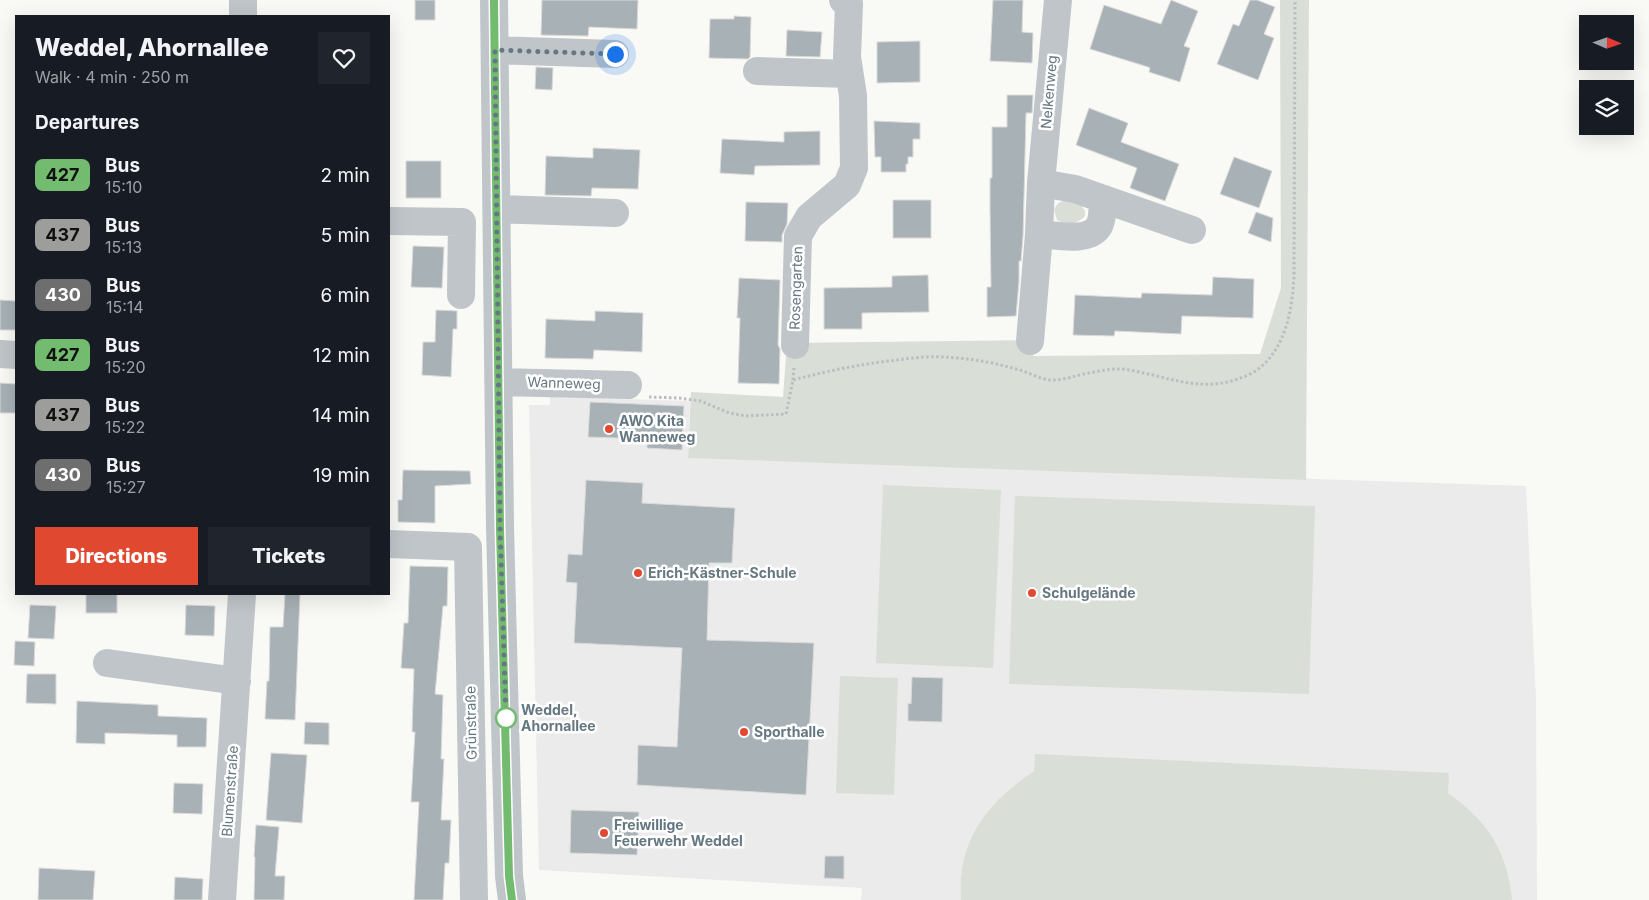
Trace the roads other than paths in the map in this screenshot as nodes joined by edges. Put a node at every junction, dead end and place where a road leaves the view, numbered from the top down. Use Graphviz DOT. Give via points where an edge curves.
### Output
graph roads {
  1 [pos="243,0"];
  2 [pos="494,0"];
  3 [pos="1058,0"];
  4 [pos="847,1"];
  5 [pos="243,15"];
  6 [pos="495,50"];
  7 [pos="615,54"];
  8 [pos="757,71"];
  9 [pos="849,74"];
  10 [pos="1041,183"];
  11 [pos="1104,199"];
  12 [pos="497,209"];
  13 [pos="615,213"];
  14 [pos="390,221"];
  15 [pos="1192,230"];
  16 [pos="1039,234"];
  17 [pos="461,295"];
  18 [pos="1030,341"];
  19 [pos="795,345"];
  20 [pos="0,354"];
  21 [pos="15,355"];
  22 [pos="500,382"];
  23 [pos="628,385"];
  24 [pos="390,544"];
  25 [pos="242,595"];
  26 [pos="107,663"];
  27 [pos="237,681"];
  28 [pos="222,900"];
  29 [pos="474,900"];
  30 [pos="512,900"];
  1 -- 5 [label="street"];
  2 -- 6 [label="street"];
  3 -- 10 [label="street, Nelkenweg"];
  4 -- 9 [label="street, Rosengarten"];
  6 -- 7 [label="street"];
  6 -- 12 [label="street"];
  8 -- 9 [label="street"];
  9 -- 19 [label="street, Rosengarten" via="853,96 854,168 846,185 809,217 798,236"];
  10 -- 11 [label="street" via="1075,189"];
  10 -- 16 [label="street, Nelkenweg"];
  11 -- 15 [label="street"];
  11 -- 16 [label="street" via="1100,225 1090,234 1083,237"];
  12 -- 13 [label="street"];
  12 -- 22 [label="street"];
  14 -- 17 [label="street" via="462,222"];
  16 -- 18 [label="street, Nelkenweg"];
  20 -- 21 [label="street"];
  22 -- 23 [label="street, Wanneweg"];
  22 -- 30 [label="street" via="500,528"];
  24 -- 29 [label="street, Grünstraße" via="468,547"];
  25 -- 27 [label="street, Blumenstraße"];
  26 -- 27 [label="street"];
  27 -- 28 [label="street, Blumenstraße"];
}
